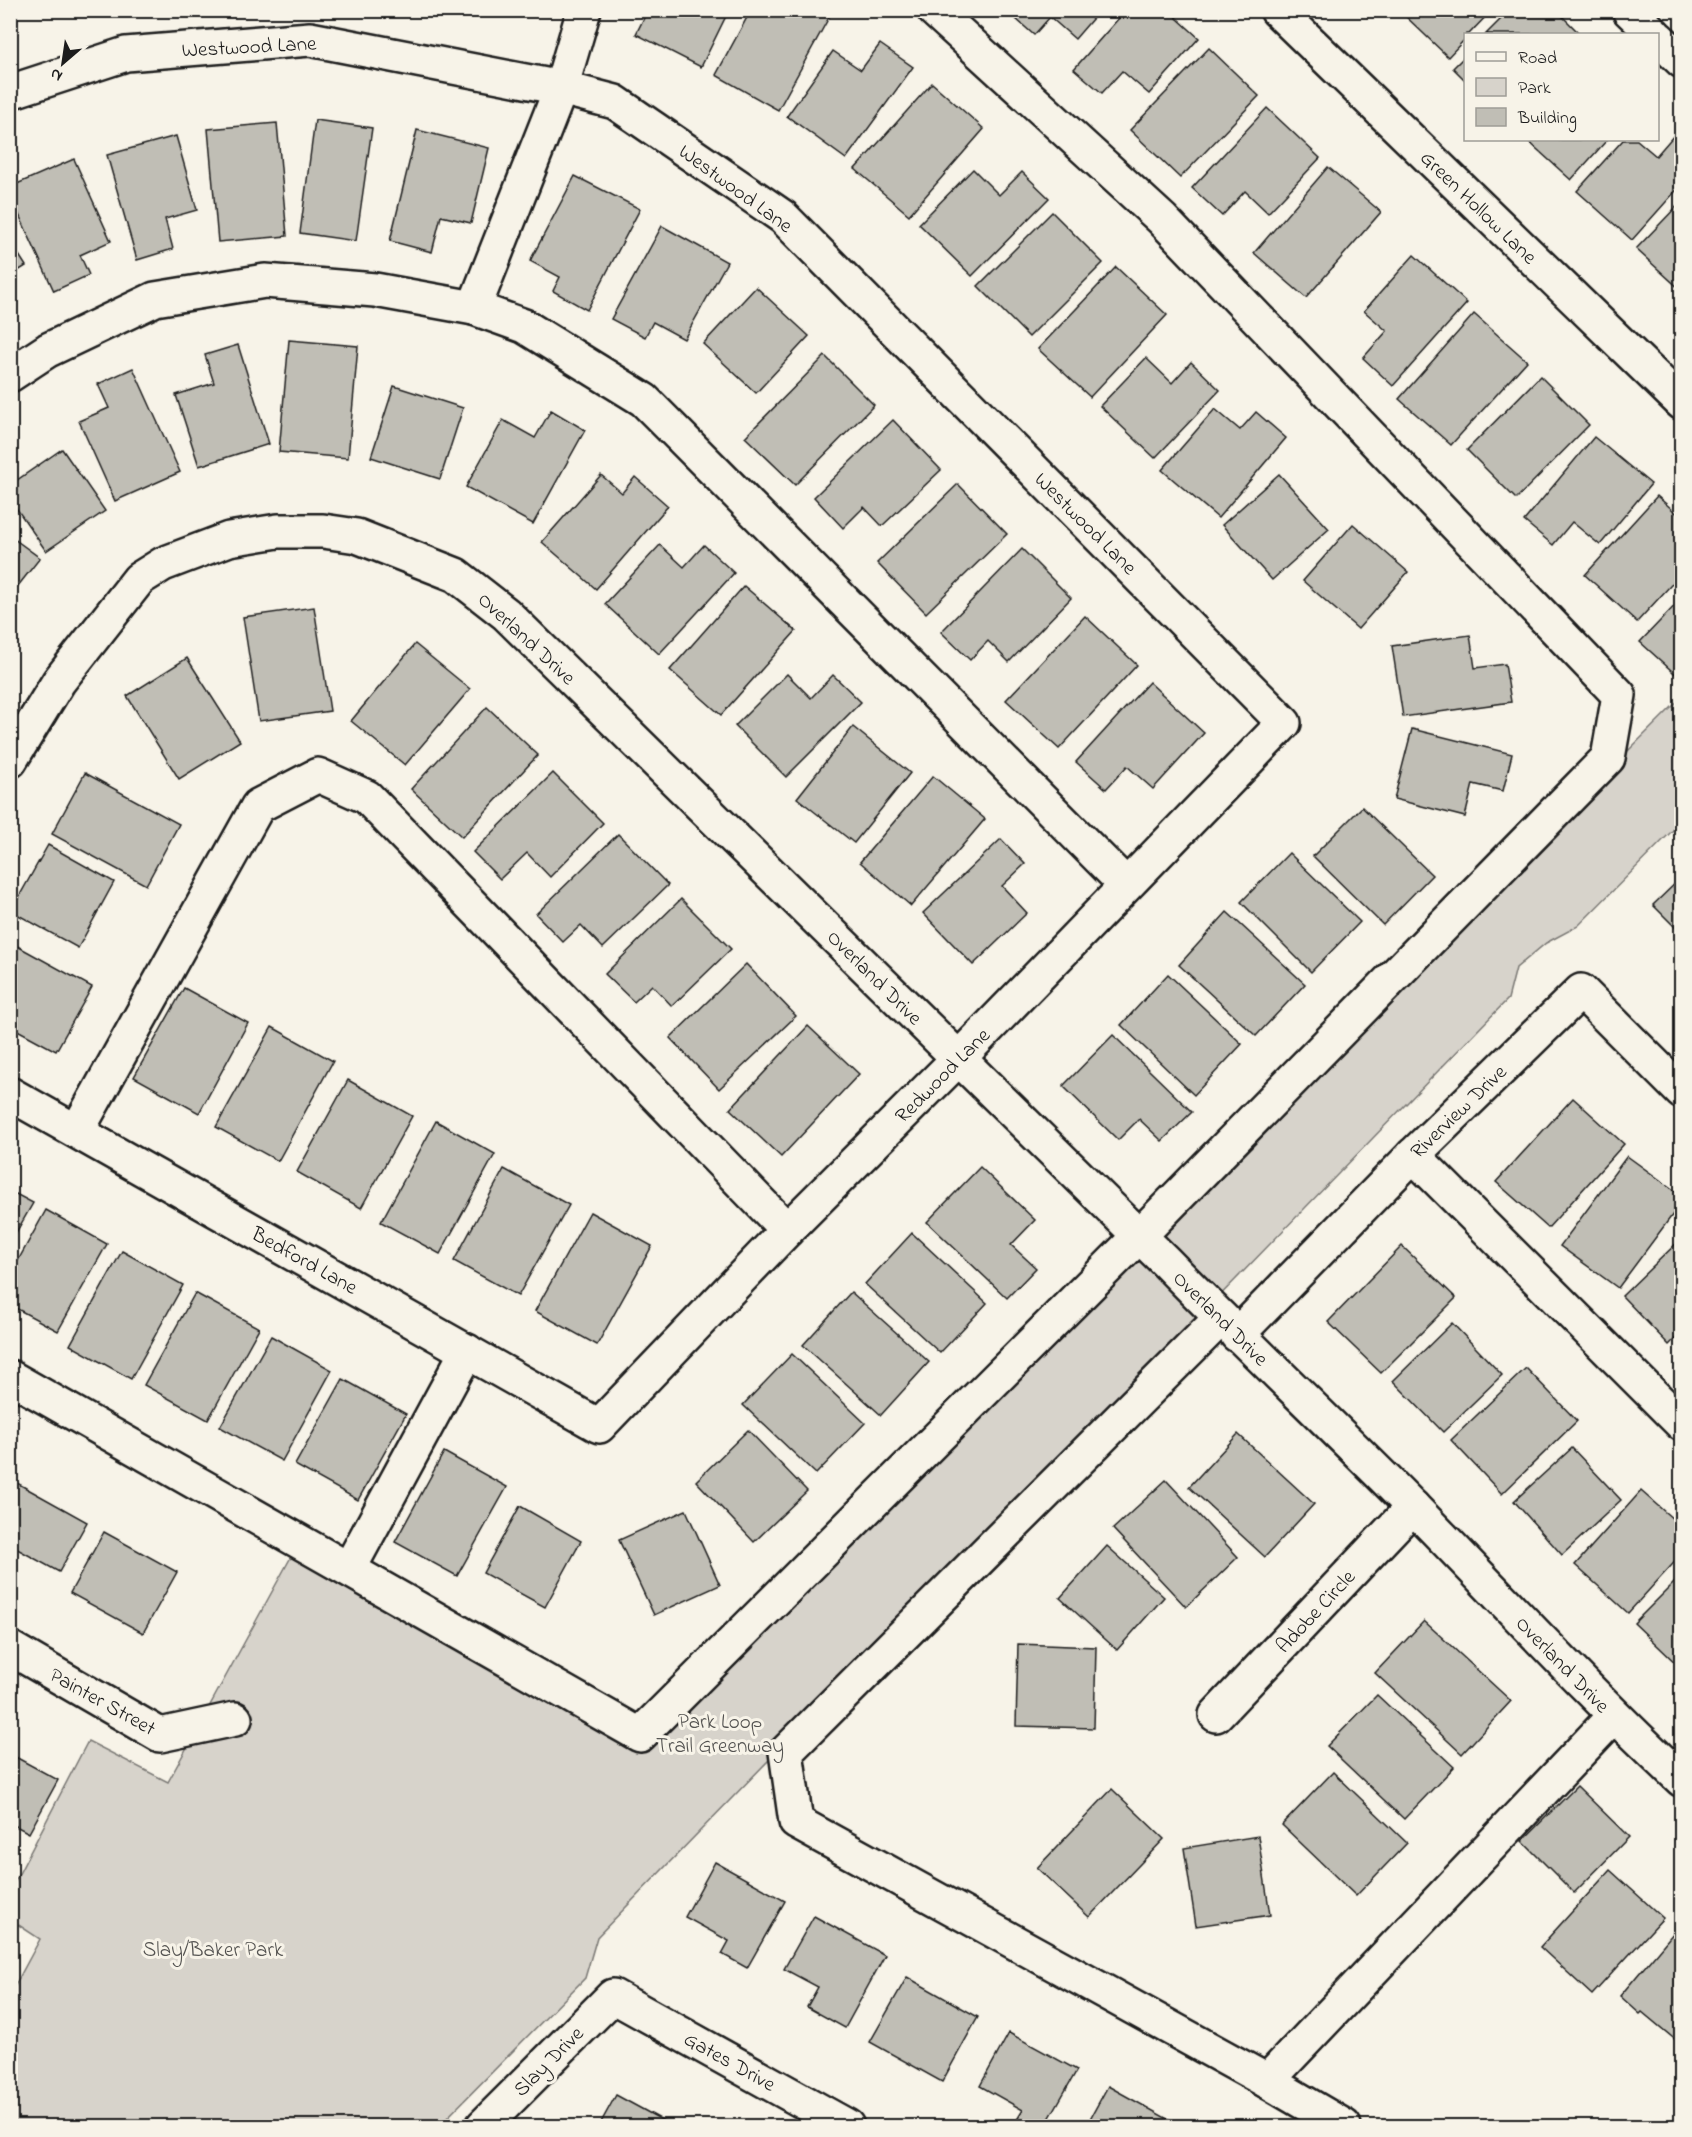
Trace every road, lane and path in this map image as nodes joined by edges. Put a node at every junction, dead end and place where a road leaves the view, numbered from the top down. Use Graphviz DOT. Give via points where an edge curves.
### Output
graph roads {
  1 [pos="584,10"];
  2 [pos="934,10"];
  3 [pos="1277,10"];
  4 [pos="1629,10"];
  5 [pos="1653,33"];
  6 [pos="1659,39"];
  7 [pos="1682,61"];
  8 [pos="561,88"];
  9 [pos="10,92"];
  10 [pos="474,308"];
  11 [pos="10,375"];
  12 [pos="1682,404"];
  13 [pos="1284,723"];
  14 [pos="10,761"];
  15 [pos="1126,885"];
  16 [pos="958,1059"];
  17 [pos="1682,1092"];
  18 [pos="10,1094"];
  19 [pos="77,1131"];
  20 [pos="1413,1155"];
  21 [pos="787,1230"];
  22 [pos="1139,1236"];
  23 [pos="1229,1326"];
  24 [pos="467,1351"];
  25 [pos="10,1377"];
  26 [pos="1682,1424"];
  27 [pos="599,1426"];
  28 [pos="1413,1507"];
  29 [pos="348,1569"];
  30 [pos="10,1648"];
  31 [pos="1216,1714"];
  32 [pos="1614,1716"];
  33 [pos="235,1719"];
  34 [pos="1682,1780"];
  35 [pos="613,1996"];
  36 [pos="1267,2081"];
  37 [pos="483,2127"];
  38 [pos="847,2127"];
  39 [pos="1344,2127"];
  1 -- 8 [label="street"];
  2 -- 22 [label="street" via="1162,219 1619,695 1608,758"];
  3 -- 12 [label="street, Green Hollow Lane"];
  4 -- 5 [label="street"];
  6 -- 7 [label="street"];
  8 -- 9 [label="street, Westwood Lane" via="310,39 126,54"];
  8 -- 10 [label="street"];
  8 -- 13 [label="street, Westwood Lane" via="615,102 783,217"];
  10 -- 11 [label="street" via="375,290 266,281 155,299 48,350"];
  10 -- 15 [label="street" via="524,326 644,400"];
  13 -- 15 [label="street, Redwood Lane"];
  14 -- 16 [label="street, Overland Drive" via="59,681 139,579 163,564 229,539 278,531 357,536 456,575 506,614"];
  15 -- 16 [label="street, Redwood Lane"];
  16 -- 21 [label="street, Redwood Lane"];
  16 -- 22 [label="street, Overland Drive"];
  17 -- 20 [label="street, Riverview Drive" via="1581,991"];
  18 -- 19 [label="street, Bedford Lane"];
  19 -- 21 [label="street" via="258,806 318,775 367,797"];
  19 -- 24 [label="street, Bedford Lane"];
  20 -- 23 [label="street, Riverview Drive"];
  20 -- 26 [label="street"];
  21 -- 27 [label="street, Redwood Lane"];
  22 -- 23 [label="street, Overland Drive"];
  22 -- 29 [label="street" via="640,1735"];
  23 -- 28 [label="street, Overland Drive"];
  23 -- 36 [label="street, Riverview Drive" via="786,1752 796,1822"];
  24 -- 27 [label="street, Bedford Lane"];
  24 -- 29 [label="street"];
  25 -- 29 [label="street"];
  28 -- 31 [label="street, Adobe Circle"];
  28 -- 32 [label="street, Overland Drive"];
  30 -- 33 [label="street, Painter Street" via="160,1735"];
  32 -- 34 [label="street, Overland Drive"];
  32 -- 36 [label="street"];
  35 -- 37 [label="street, Slay Drive"];
  35 -- 38 [label="street, Gates Drive"];
  36 -- 39 [label="street"];
}
